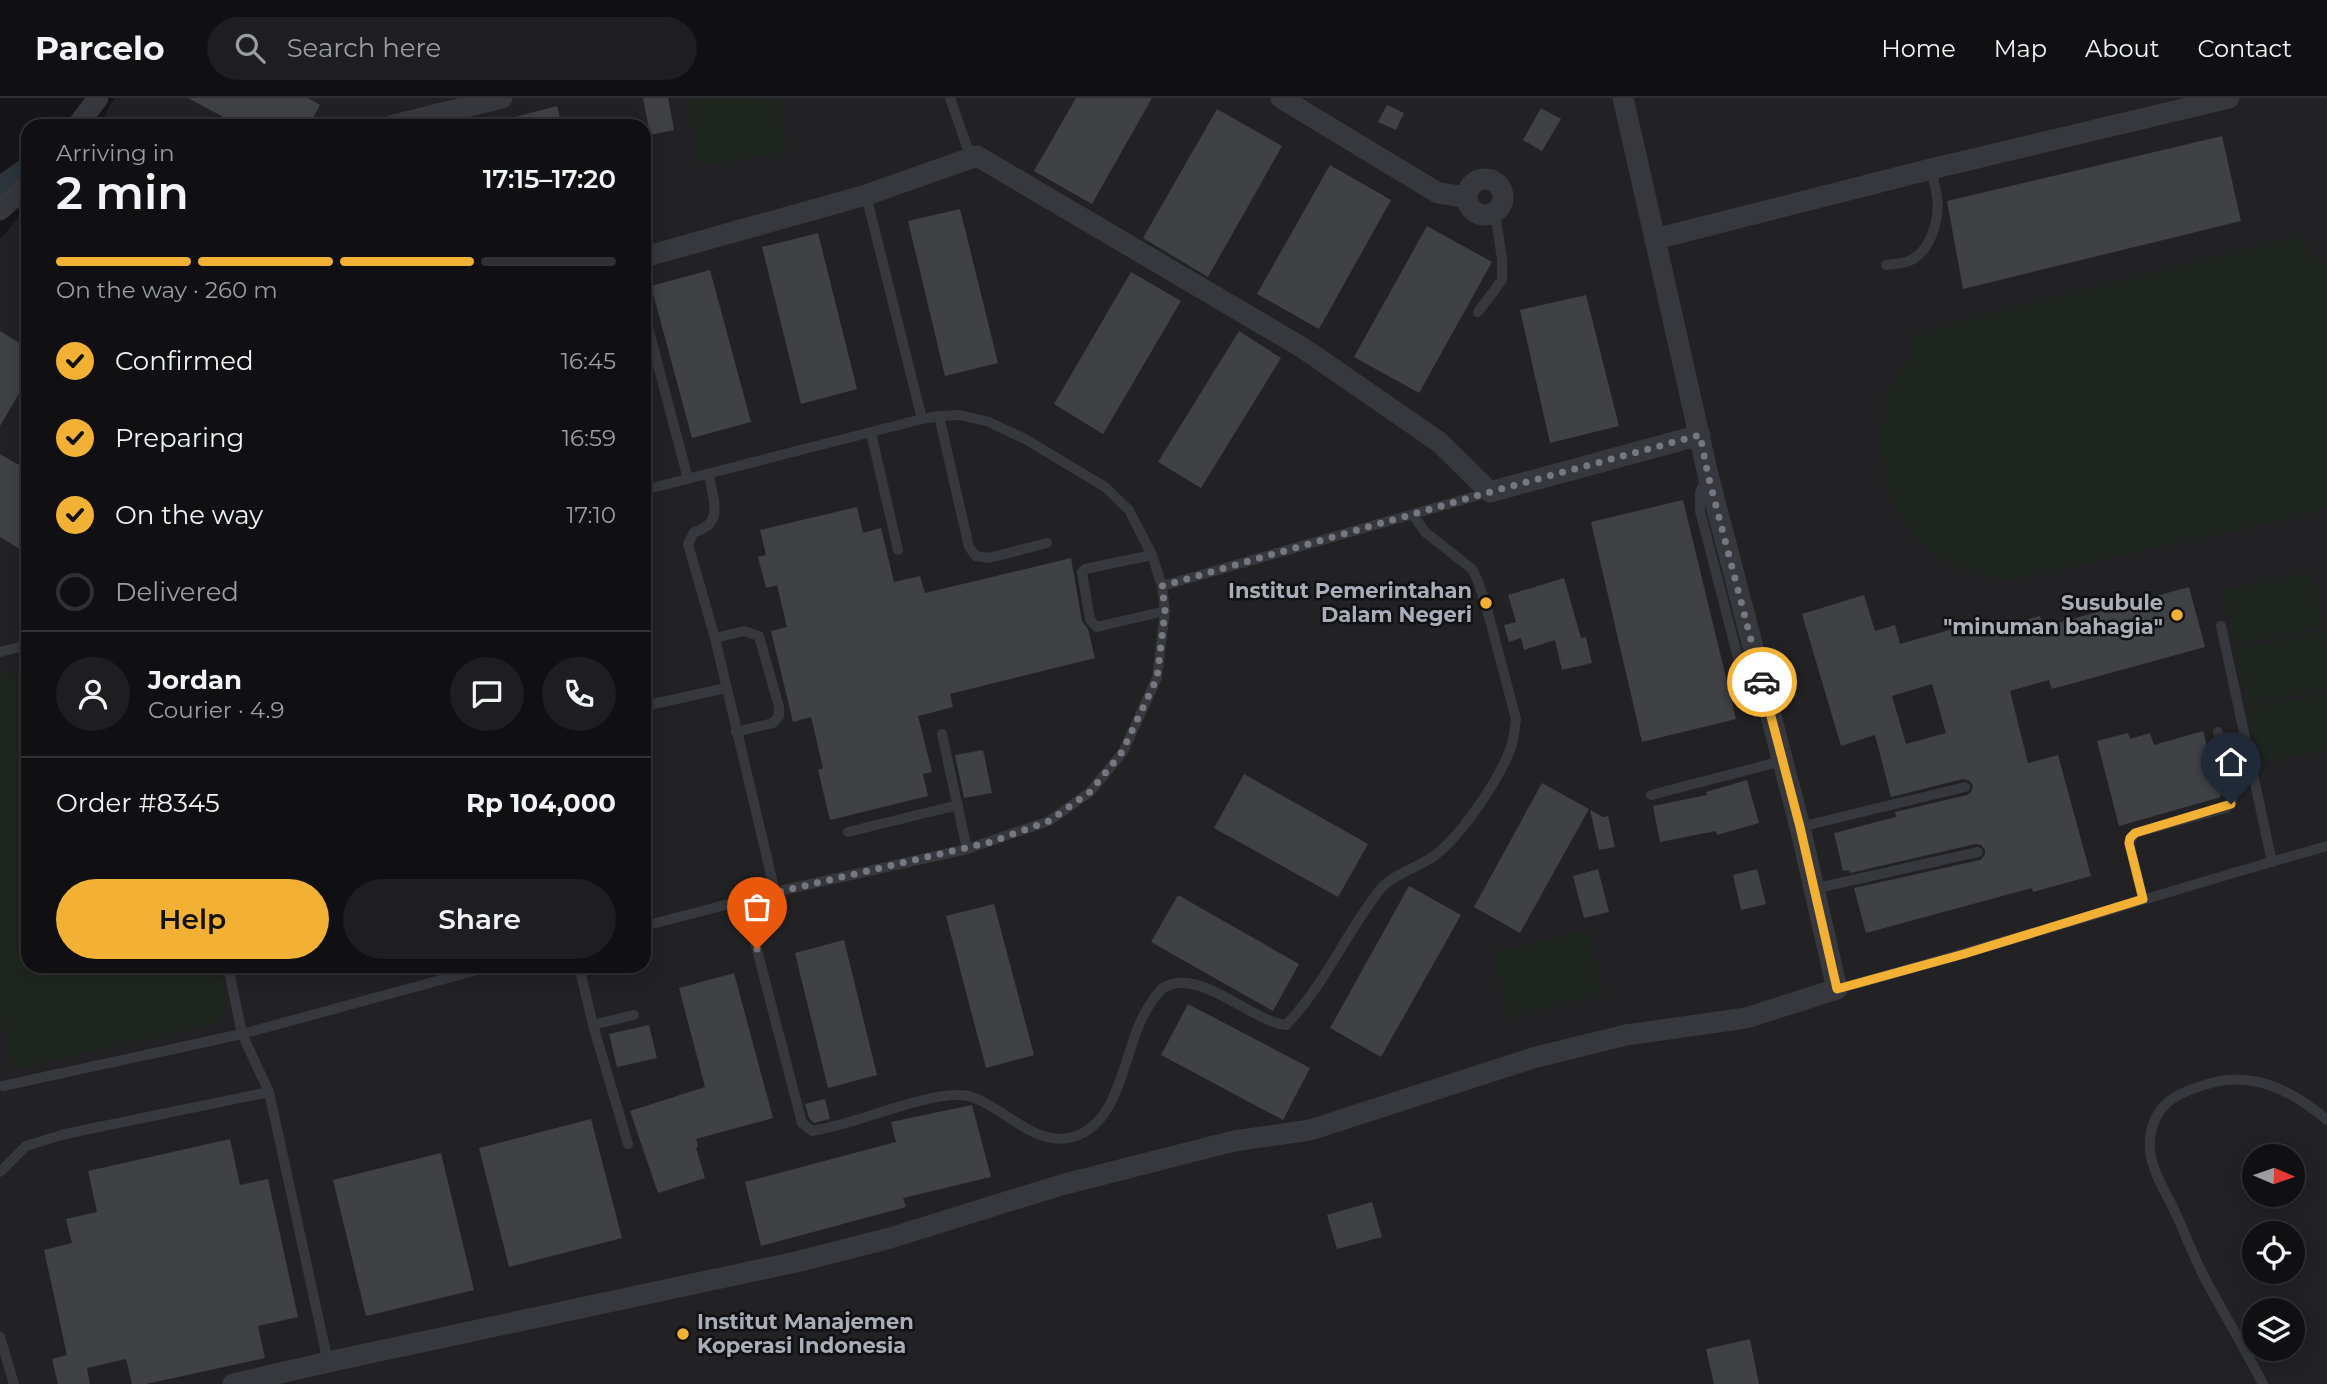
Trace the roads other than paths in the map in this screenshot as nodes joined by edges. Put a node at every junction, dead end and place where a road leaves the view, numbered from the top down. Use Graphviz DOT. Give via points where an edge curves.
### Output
graph roads {
  1 [pos="99,98"];
  2 [pos="502,98"];
  3 [pos="950,98"];
  4 [pos="1281,98"];
  5 [pos="1623,98"];
  6 [pos="2230,98"];
  7 [pos="82,119"];
  8 [pos="418,119"];
  9 [pos="971,158"];
  10 [pos="1931,169"];
  11 [pos="21,191"];
  12 [pos="866,195"];
  13 [pos="1466,197"];
  14 [pos="0,211"];
  15 [pos="1495,212"];
  16 [pos="1655,239"];
  17 [pos="651,255"];
  18 [pos="1886,265"];
  19 [pos="1478,312"];
  20 [pos="651,339"];
  21 [pos="939,416"];
  22 [pos="922,419"];
  23 [pos="872,433"];
  24 [pos="1700,435"];
  25 [pos="709,475"];
  26 [pos="1708,475"];
  27 [pos="688,480"];
  28 [pos="651,488"];
  29 [pos="1490,492"];
  30 [pos="1413,515"];
  31 [pos="1047,543"];
  32 [pos="898,550"];
  33 [pos="1152,555"];
  34 [pos="1162,586"];
  35 [pos="1165,611"];
  36 [pos="2221,626"];
  37 [pos="715,638"];
  38 [pos="21,647"];
  39 [pos="0,652"];
  40 [pos="1744,681"];
  41 [pos="726,688"];
  42 [pos="651,704"];
  43 [pos="736,732"];
  44 [pos="2218,732"];
  45 [pos="942,734"];
  46 [pos="1782,761"];
  47 [pos="1965,787"];
  48 [pos="1651,795"];
  49 [pos="958,805"];
  50 [pos="1800,827"];
  51 [pos="848,832"];
  52 [pos="2327,846"];
  53 [pos="967,849"];
  54 [pos="1978,852"];
  55 [pos="2272,862"];
  56 [pos="1813,890"];
  57 [pos="775,891"];
  58 [pos="2143,899"];
  59 [pos="744,900"];
  60 [pos="651,924"];
  61 [pos="229,973"];
  62 [pos="466,973"];
  63 [pos="581,973"];
  64 [pos="1837,989"];
  65 [pos="634,1015"];
  66 [pos="593,1025"];
  67 [pos="242,1034"];
  68 [pos="1,1084"];
  69 [pos="269,1093"];
  70 [pos="2327,1120"];
  71 [pos="628,1144"];
  72 [pos="0,1172"];
  73 [pos="0,1337"];
  74 [pos="328,1362"];
  75 [pos="14,1384"];
  76 [pos="233,1384"];
  77 [pos="2263,1384"];
  1 -- 7 [label="street"];
  2 -- 8 [label="street"];
  3 -- 9 [label="lane"];
  4 -- 13 [label="street" via="1438,193"];
  5 -- 16 [label="street"];
  6 -- 10 [label="street"];
  9 -- 12 [label="street"];
  9 -- 29 [label="street" via="978,156 1303,348 1438,442"];
  10 -- 16 [label="street"];
  10 -- 18 [label="lane" via="1938,197 1931,237 1910,261"];
  11 -- 14 [label="street"];
  12 -- 17 [label="street"];
  12 -- 22 [label="lane"];
  13 -- 15 [label="street" via="1473,211"];
  13 -- 15 [label="street" via="1476,181 1493,181 1503,196"];
  15 -- 19 [label="lane" via="1502,280"];
  16 -- 24 [label="street"];
  20 -- 27 [label="lane"];
  21 -- 22 [label="lane"];
  21 -- 31 [label="lane" via="969,547 976,556 989,558"];
  21 -- 33 [label="lane" via="989,422 1105,487 1129,510"];
  22 -- 23 [label="lane"];
  23 -- 25 [label="lane"];
  23 -- 32 [label="lane"];
  24 -- 26 [label="street"];
  24 -- 29 [label="street"];
  25 -- 27 [label="lane"];
  25 -- 37 [label="lane" via="713,521 694,532 688,544"];
  26 -- 40 [label="lane" via="1700,492 1700,511"];
  26 -- 46 [label="street"];
  27 -- 28 [label="lane"];
  29 -- 30 [label="lane"];
  30 -- 34 [label="lane"];
  30 -- 59 [label="lane" via="1425,532 1472,569 1477,579 1516,719 1514,737 1476,810 1445,848 1379,891 1324,977 1286,1025 1272,1023 1214,989 1182,983 1163,988 1143,1013 1106,1114 1074,1137 1041,1135 973,1097 959,1095 812,1131 802,1123"];
  33 -- 34 [label="lane"];
  33 -- 35 [label="lane" via="1082,572 1090,620 1097,627"];
  34 -- 35 [label="lane"];
  35 -- 53 [label="lane" via="1157,678 1122,752 1090,792 1049,821"];
  36 -- 55 [label="lane"];
  37 -- 41 [label="lane"];
  37 -- 43 [label="lane" via="744,631 759,636 779,707 773,723"];
  38 -- 39 [label="lane"];
  41 -- 42 [label="lane"];
  41 -- 43 [label="lane"];
  43 -- 57 [label="lane"];
  44 -- 58 [label="lane" via="2231,804 2130,838"];
  45 -- 49 [label="lane"];
  46 -- 48 [label="lane"];
  46 -- 50 [label="street"];
  47 -- 50 [label="lane"];
  49 -- 51 [label="lane"];
  49 -- 53 [label="lane"];
  50 -- 56 [label="street"];
  52 -- 55 [label="lane"];
  53 -- 57 [label="lane"];
  54 -- 56 [label="lane"];
  55 -- 58 [label="lane"];
  56 -- 64 [label="street"];
  57 -- 59 [label="lane"];
  58 -- 64 [label="lane"];
  59 -- 60 [label="lane"];
  61 -- 67 [label="lane"];
  62 -- 67 [label="lane"];
  63 -- 66 [label="lane"];
  64 -- 74 [label="street" via="1746,1018 1626,1035 1533,1058 1310,1130 1234,1141 1061,1185 796,1262"];
  65 -- 66 [label="lane"];
  66 -- 71 [label="lane"];
  67 -- 68 [label="lane"];
  67 -- 69 [label="lane"];
  69 -- 72 [label="lane" via="65,1134 26,1146"];
  69 -- 74 [label="lane"];
  70 -- 77 [label="lane" via="2282,1090 2256,1080 2224,1080 2175,1096 2161,1109 2152,1129 2150,1151 2159,1181 2209,1287"];
  73 -- 75 [label="lane"];
  74 -- 76 [label="street"];
}
